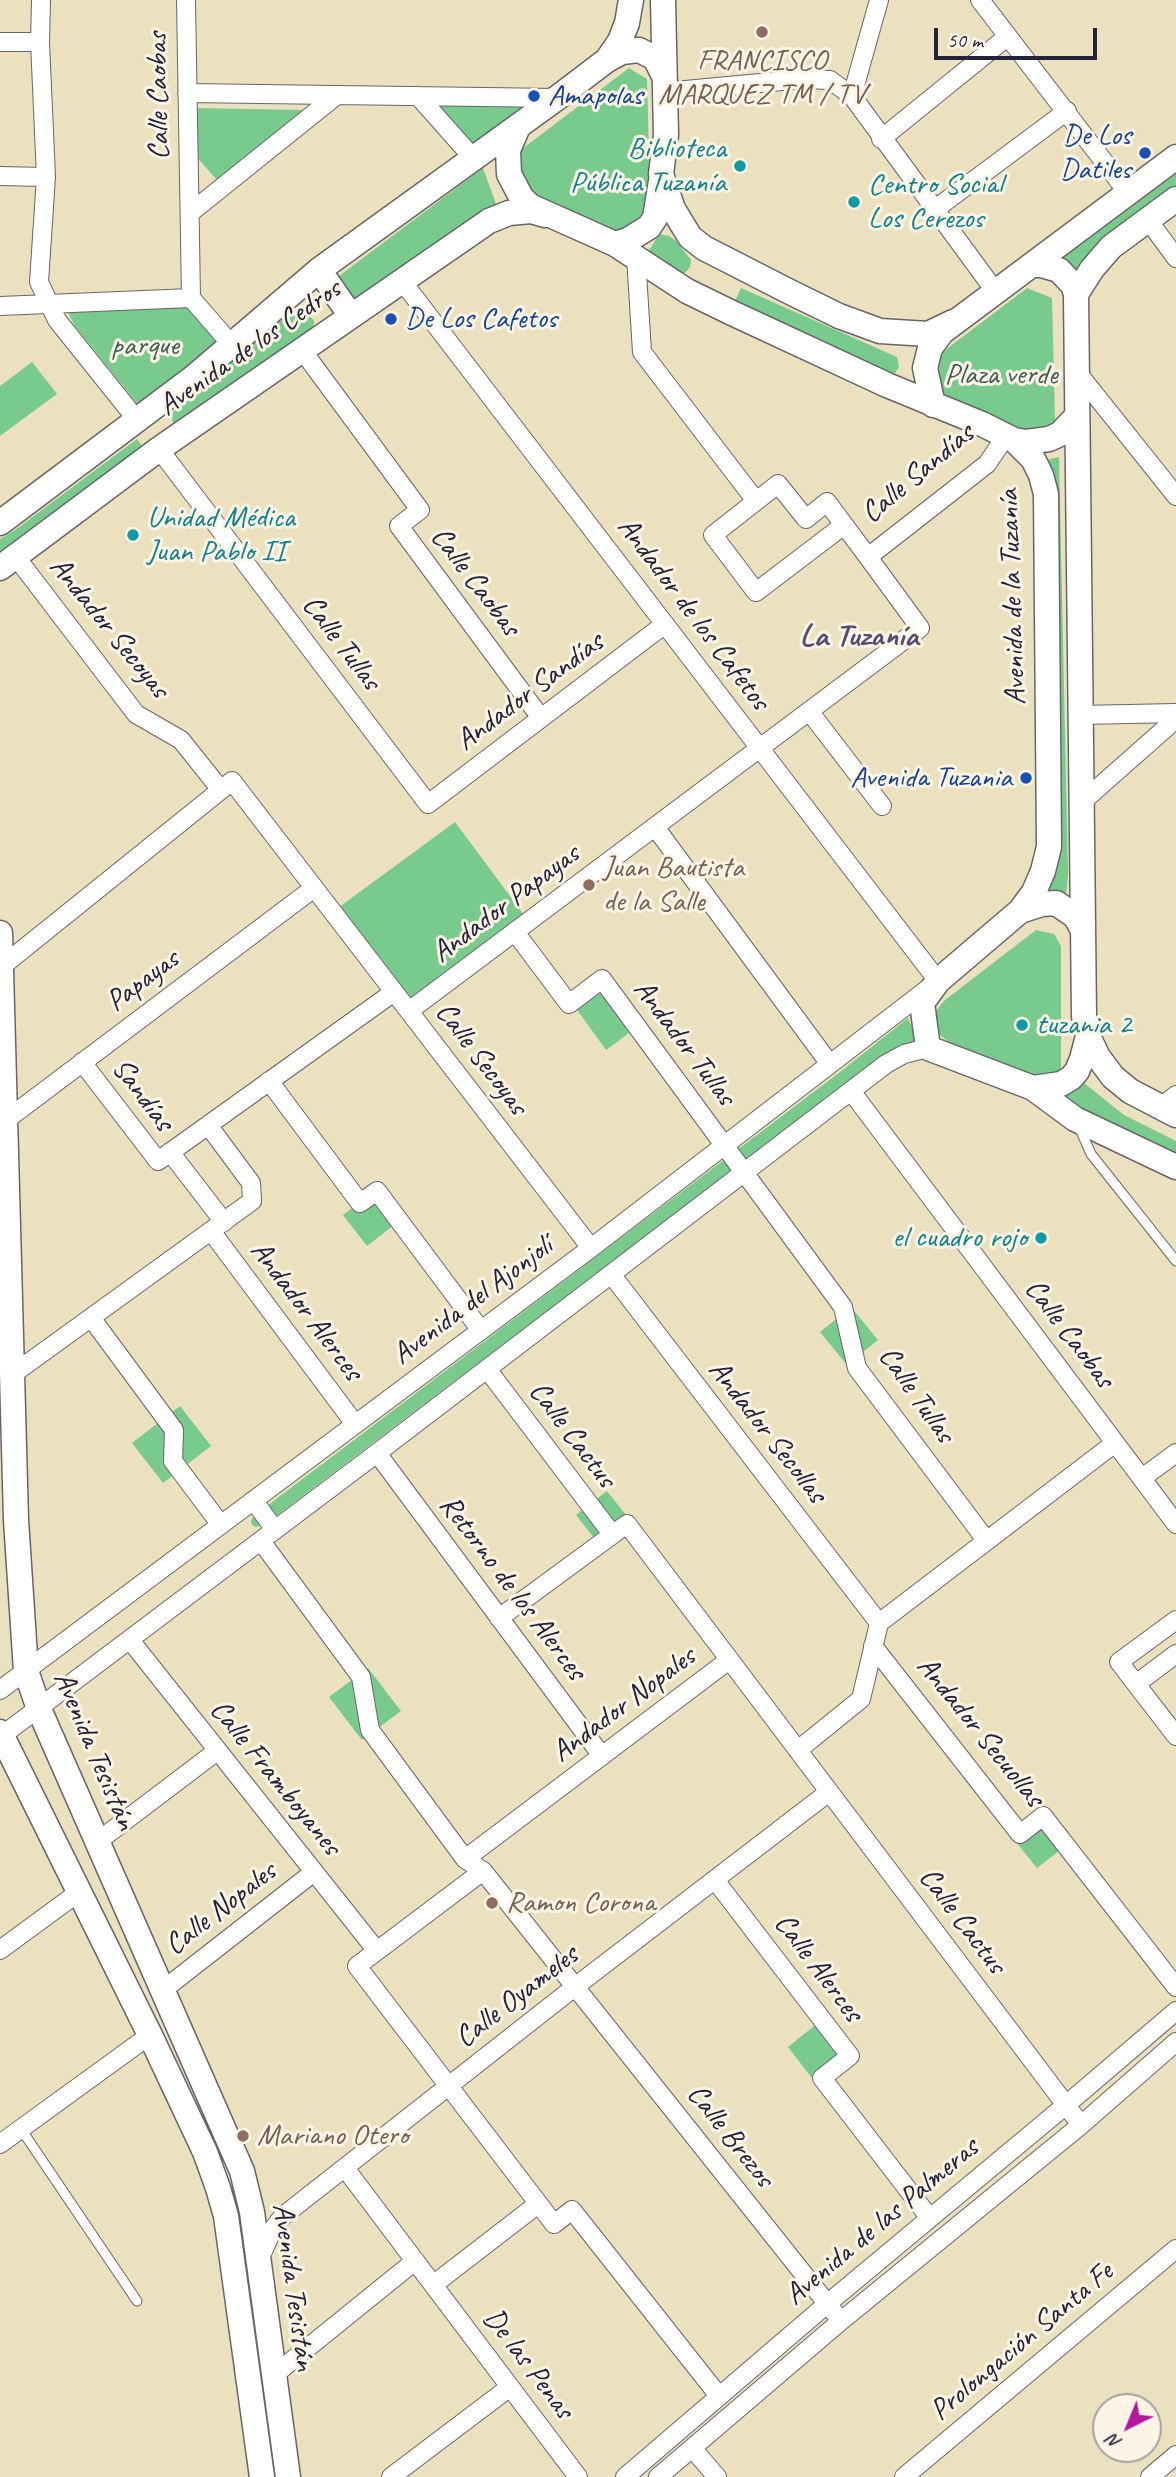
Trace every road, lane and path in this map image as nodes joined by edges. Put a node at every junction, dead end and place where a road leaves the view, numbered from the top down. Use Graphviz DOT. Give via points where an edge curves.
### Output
graph roads {
  1 [pos="41,0"];
  2 [pos="186,0"];
  3 [pos="631,0"];
  4 [pos="663,0"];
  5 [pos="879,0"];
  6 [pos="980,0"];
  7 [pos="1007,37"];
  8 [pos="0,42"];
  9 [pos="40,43"];
  10 [pos="607,60"];
  11 [pos="664,83"];
  12 [pos="187,93"];
  13 [pos="337,95"];
  14 [pos="418,96"];
  15 [pos="852,96"];
  16 [pos="558,98"];
  17 [pos="1067,111"];
  18 [pos="518,127"];
  19 [pos="881,139"];
  20 [pos="1176,157"];
  21 [pos="474,159"];
  22 [pos="661,174"];
  23 [pos="0,176"];
  24 [pos="46,177"];
  25 [pos="1128,193"];
  26 [pos="1176,199"];
  27 [pos="934,210"];
  28 [pos="190,213"];
  29 [pos="549,216"];
  30 [pos="1148,220"];
  31 [pos="625,251"];
  32 [pos="1176,258"];
  33 [pos="1032,265"];
  34 [pos="319,270"];
  35 [pos="402,281"];
  36 [pos="995,291"];
  37 [pos="1076,294"];
  38 [pos="191,298"];
  39 [pos="48,304"];
  40 [pos="0,306"];
  41 [pos="351,316"];
  42 [pos="953,322"];
  43 [pos="231,344"];
  44 [pos="302,350"];
  45 [pos="1077,372"];
  46 [pos="933,405"];
  47 [pos="1077,416"];
  48 [pos="137,420"];
  49 [pos="1010,438"];
  50 [pos="159,449"];
  51 [pos="1176,496"];
  52 [pos="756,501"];
  53 [pos="0,523"];
  54 [pos="844,524"];
  55 [pos="868,557"];
  56 [pos="8,562"];
  57 [pos="665,624"];
  58 [pos="809,711"];
  59 [pos="1081,715"];
  60 [pos="1176,716"];
  61 [pos="541,718"];
  62 [pos="760,748"];
  63 [pos="221,790"];
  64 [pos="1082,802"];
  65 [pos="428,804"];
  66 [pos="882,806"];
  67 [pos="655,827"];
  68 [pos="314,888"];
  69 [pos="1020,911"];
  70 [pos="1083,930"];
  71 [pos="515,932"];
  72 [pos="0,933"];
  73 [pos="1,967"];
  74 [pos="938,981"];
  75 [pos="394,992"];
  76 [pos="1,1003"];
  77 [pos="409,1011"];
  78 [pos="1088,1037"];
  79 [pos="928,1048"];
  80 [pos="82,1062"];
  81 [pos="829,1063"];
  82 [pos="269,1081"];
  83 [pos="1033,1088"];
  84 [pos="852,1091"];
  85 [pos="1171,1106"];
  86 [pos="1075,1119"];
  87 [pos="6,1120"];
  88 [pos="208,1125"];
  89 [pos="725,1144"];
  90 [pos="164,1157"];
  91 [pos="1176,1167"];
  92 [pos="745,1172"];
  93 [pos="217,1226"];
  94 [pos="591,1248"];
  95 [pos="1176,1261"];
  96 [pos="611,1275"];
  97 [pos="92,1319"];
  98 [pos="480,1329"];
  99 [pos="487,1369"];
  100 [pos="13,1374"];
  101 [pos="355,1424"];
  102 [pos="1115,1443"];
  103 [pos="377,1453"];
  104 [pos="1176,1453"];
  105 [pos="1142,1478"];
  106 [pos="254,1501"];
  107 [pos="8,1516"];
  108 [pos="1176,1524"];
  109 [pos="221,1525"];
  110 [pos="612,1534"];
  111 [pos="268,1536"];
  112 [pos="986,1540"];
  113 [pos="499,1618"];
  114 [pos="1176,1619"];
  115 [pos="878,1623"];
  116 [pos="130,1640"];
  117 [pos="873,1646"];
  118 [pos="1176,1654"];
  119 [pos="729,1660"];
  120 [pos="26,1671"];
  121 [pos="1136,1684"];
  122 [pos="0,1690"];
  123 [pos="39,1709"];
  124 [pos="1,1735"];
  125 [pos="1176,1736"];
  126 [pos="798,1750"];
  127 [pos="217,1751"];
  128 [pos="602,1756"];
  129 [pos="829,1792"];
  130 [pos="97,1842"];
  131 [pos="465,1859"];
  132 [pos="483,1871"];
  133 [pos="314,1872"];
  134 [pos="715,1880"];
  135 [pos="79,1892"];
  136 [pos="0,1950"];
  137 [pos="377,1951"];
  138 [pos="576,1986"];
  139 [pos="1176,1987"];
  140 [pos="163,1990"];
  141 [pos="1176,2011"];
  142 [pos="150,2035"];
  143 [pos="1173,2051"];
  144 [pos="448,2088"];
  145 [pos="1066,2105"];
  146 [pos="1081,2125"];
  147 [pos="21,2129"];
  148 [pos="0,2144"];
  149 [pos="345,2168"];
  150 [pos="538,2204"];
  151 [pos="929,2217"];
  152 [pos="1176,2249"];
  153 [pos="415,2261"];
  154 [pos="258,2262"];
  155 [pos="433,2285"];
  156 [pos="137,2301"];
  157 [pos="827,2304"];
  158 [pos="841,2321"];
  159 [pos="274,2375"];
  160 [pos="510,2387"];
  161 [pos="719,2396"];
  162 [pos="692,2448"];
  163 [pos="1176,2455"];
  164 [pos="262,2477"];
  165 [pos="288,2477"];
  166 [pos="391,2477"];
  167 [pos="578,2477"];
  168 [pos="625,2477"];
  169 [pos="658,2477"];
  170 [pos="717,2477"];
  171 [pos="904,2477"];
  172 [pos="1150,2477"];
  1 -- 9 [label="street"];
  2 -- 12 [label="street, Calle Caobas"];
  3 -- 10 [label="street" via="620,41"];
  4 -- 11 [label="street"];
  5 -- 15 [label="street"];
  6 -- 7 [label="street"];
  7 -- 17 [label="street"];
  7 -- 19 [label="street"];
  8 -- 9 [label="street"];
  9 -- 24 [label="street"];
  10 -- 11 [label="street" via="639,50 654,58"];
  10 -- 16 [label="street"];
  11 -- 15 [label="street" via="831,80"];
  11 -- 22 [label="street" via="667,135"];
  12 -- 13 [label="street"];
  12 -- 28 [label="street, Calle Caobas"];
  13 -- 14 [label="street"];
  13 -- 28 [label="street"];
  14 -- 16 [label="street"];
  14 -- 21 [label="street"];
  15 -- 19 [label="street"];
  16 -- 18 [label="street"];
  17 -- 25 [label="street"];
  17 -- 27 [label="street"];
  18 -- 21 [label="street, Avenida de los Cedros"];
  18 -- 29 [label="street" via="508,150 509,174 521,197"];
  19 -- 27 [label="street"];
  20 -- 25 [label="street"];
  21 -- 34 [label="street, Avenida de los Cedros"];
  22 -- 31 [label="street" via="655,218"];
  22 -- 42 [label="street" via="690,237 788,291 880,331 928,334"];
  23 -- 24 [label="street"];
  24 -- 39 [label="street" via="39,282"];
  25 -- 33 [label="street"];
  26 -- 30 [label="street"];
  27 -- 36 [label="street"];
  28 -- 38 [label="street, Calle Caobas"];
  29 -- 31 [label="street, Avenida de la Tuzanía"];
  29 -- 35 [label="street, Avenida de los Cedros" via="509,212"];
  30 -- 32 [label="street"];
  30 -- 37 [label="street" via="1111,247"];
  31 -- 46 [label="street, Avenida de la Tuzanía" via="687,291"];
  31 -- 52 [label="street" via="642,352"];
  33 -- 36 [label="street"];
  33 -- 37 [label="street" via="1059,270"];
  34 -- 41 [label="street"];
  34 -- 43 [label="street, Avenida de los Cedros"];
  35 -- 41 [label="street, Avenida de los Cedros"];
  35 -- 57 [label="street, Andador de los Cafetos"];
  36 -- 42 [label="street"];
  37 -- 45 [label="street"];
  38 -- 39 [label="street"];
  38 -- 43 [label="street"];
  39 -- 40 [label="street"];
  39 -- 48 [label="street"];
  41 -- 44 [label="street, Avenida de los Cedros"];
  42 -- 46 [label="street" via="935,339 927,358 926,379"];
  43 -- 48 [label="street, Avenida de los Cedros"];
  44 -- 50 [label="street, Avenida de los Cedros"];
  44 -- 61 [label="street, Calle Caobas" via="420,510 399,526"];
  45 -- 47 [label="street"];
  45 -- 51 [label="street"];
  46 -- 49 [label="street, Avenida de la Tuzanía"];
  47 -- 49 [label="street" via="1049,439 1026,442"];
  47 -- 59 [label="street"];
  48 -- 53 [label="street, Avenida de los Cedros"];
  49 -- 55 [label="street, Calle Sandías" via="987,464"];
  49 -- 69 [label="street, Avenida de la Tuzanía" via="1033,459 1046,494 1049,847 1044,871"];
  50 -- 56 [label="street, Avenida de los Cedros"];
  50 -- 65 [label="street, Calle Tullas"];
  52 -- 54 [label="street" via="778,484 806,519 827,502"];
  52 -- 54 [label="street" via="713,535 755,593"];
  54 -- 55 [label="street"];
  55 -- 58 [label="street, Andador Papayas" via="920,628"];
  56 -- 63 [label="street, Andador Secoyas" via="136,714 181,740"];
  57 -- 61 [label="street, Andador Sandías"];
  57 -- 62 [label="street, Andador de los Cafetos"];
  58 -- 62 [label="street, Andador Papayas"];
  58 -- 66 [label="street"];
  59 -- 60 [label="street"];
  59 -- 64 [label="street"];
  60 -- 64 [label="street"];
  61 -- 65 [label="street, Andador Sandías"];
  62 -- 67 [label="street, Andador Papayas"];
  62 -- 74 [label="street, Andador de los Cafetos"];
  63 -- 68 [label="street, Calle Secoyas" via="232,781"];
  63 -- 73 [label="street"];
  64 -- 70 [label="street"];
  67 -- 71 [label="street, Andador Papayas"];
  67 -- 81 [label="street"];
  68 -- 75 [label="street, Calle Secoyas"];
  68 -- 80 [label="street, Papayas"];
  69 -- 70 [label="street" via="1056,904 1074,916"];
  69 -- 74 [label="street, Avenida de la Tuzanía"];
  70 -- 78 [label="street"];
  71 -- 77 [label="street, Andador Papayas"];
  71 -- 89 [label="street, Andador Tullas" via="569,1004 602,979"];
  72 -- 73 [label="street, Avenida Tesistán"];
  73 -- 76 [label="street, Avenida Tesistán"];
  74 -- 79 [label="street" via="922,1003"];
  74 -- 81 [label="street, Avenida del Ajonjolí"];
  75 -- 77 [label="street, Calle Secoyas"];
  75 -- 82 [label="street"];
  76 -- 87 [label="street, Avenida Tesistán"];
  77 -- 94 [label="street, Calle Secoyas"];
  78 -- 83 [label="street" via="1071,1078"];
  78 -- 85 [label="street" via="1113,1077 1130,1091"];
  79 -- 83 [label="street"];
  79 -- 84 [label="street, Avenida del Ajonjolí" via="886,1064"];
  80 -- 87 [label="street, Papayas"];
  80 -- 90 [label="street, Sandías"];
  81 -- 89 [label="street, Avenida del Ajonjolí"];
  82 -- 88 [label="street"];
  82 -- 98 [label="street" via="360,1203 377,1191"];
  83 -- 86 [label="street"];
  84 -- 92 [label="street, Avenida del Ajonjolí"];
  84 -- 102 [label="street, Calle Caobas"];
  86 -- 91 [label="street"];
  86 -- 95 [label="lane" via="1091,1154"];
  87 -- 100 [label="street, Avenida Tesistán"];
  88 -- 90 [label="street"];
  88 -- 93 [label="street" via="251,1182 252,1201"];
  89 -- 92 [label="street"];
  89 -- 94 [label="street, Avenida del Ajonjolí"];
  90 -- 93 [label="street, Sandías"];
  92 -- 96 [label="street, Avenida del Ajonjolí"];
  92 -- 112 [label="street, Calle Tullas" via="843,1307 857,1368"];
  93 -- 97 [label="street"];
  93 -- 101 [label="street, Andador Alerces"];
  94 -- 98 [label="street, Avenida del Ajonjolí"];
  96 -- 99 [label="street, Avenida del Ajonjolí"];
  96 -- 115 [label="street, Andador Secollas"];
  97 -- 100 [label="street"];
  97 -- 109 [label="street" via="174,1430 173,1461"];
  98 -- 101 [label="street, Avenida del Ajonjolí"];
  99 -- 103 [label="street, Avenida del Ajonjolí"];
  99 -- 110 [label="street, Calle Cactus"];
  100 -- 107 [label="street, Avenida Tesistán"];
  101 -- 106 [label="street, Avenida del Ajonjolí"];
  102 -- 105 [label="street, Calle Caobas"];
  102 -- 112 [label="street"];
  103 -- 111 [label="street, Avenida del Ajonjolí"];
  103 -- 113 [label="street, Retorno de los Alerces"];
  104 -- 105 [label="street"];
  105 -- 108 [label="street, Calle Caobas"];
  106 -- 109 [label="street, Avenida del Ajonjolí"];
  106 -- 111 [label="street"];
  107 -- 120 [label="street, Avenida Tesistán"];
  109 -- 120 [label="street, Avenida del Ajonjolí"];
  110 -- 113 [label="street, Calle Cactus"];
  110 -- 119 [label="street, Calle Cactus" via="627,1524"];
  111 -- 116 [label="street, Avenida del Ajonjolí"];
  111 -- 131 [label="street, Calle Brezos" via="361,1677 370,1730"];
  112 -- 115 [label="street"];
  113 -- 128 [label="street, Retorno de los Alerces"];
  114 -- 121 [label="street" via="1119,1662"];
  115 -- 117 [label="street"];
  116 -- 123 [label="street, Avenida del Ajonjolí"];
  116 -- 127 [label="street, Calle Framboyanes"];
  117 -- 126 [label="street" via="861,1699"];
  117 -- 139 [label="street, Andador Secuollas" via="1020,1834 1043,1816"];
  118 -- 121 [label="street"];
  119 -- 126 [label="street, Andador Nopales"];
  119 -- 128 [label="street, Andador Nopales"];
  120 -- 122 [label="street, Avenida del Ajonjolí"];
  120 -- 123 [label="street, Avenida Tesistán"];
  121 -- 125 [label="street"];
  123 -- 124 [label="street, Avenida del Ajonjolí"];
  123 -- 130 [label="street, Avenida Tesistán"];
  124 -- 135 [label="street, Avenida Tesistán"];
  126 -- 129 [label="street, Calle Cactus"];
  127 -- 130 [label="street"];
  127 -- 133 [label="street, Calle Framboyanes"];
  128 -- 131 [label="street, Andador Nopales"];
  129 -- 134 [label="street, Calle Oyameles"];
  129 -- 145 [label="street, Calle Cactus"];
  130 -- 140 [label="street, Avenida Tesistán"];
  131 -- 132 [label="street, Calle Brezos"];
  132 -- 137 [label="street"];
  132 -- 138 [label="street, Calle Brezos"];
  133 -- 137 [label="street, Calle Framboyanes"];
  133 -- 140 [label="street, Calle Nopales"];
  134 -- 138 [label="street, Calle Oyameles"];
  134 -- 151 [label="street, Calle Alerces" via="850,2056 822,2078"];
  135 -- 136 [label="street"];
  135 -- 142 [label="street, Avenida Tesistán"];
  137 -- 144 [label="street" via="357,1966"];
  138 -- 144 [label="street, Calle Oyameles"];
  138 -- 157 [label="street, Calle Brezos"];
  140 -- 154 [label="street, Avenida Tesistán" via="242,2171"];
  141 -- 145 [label="street, Avenida de las Palmeras"];
  142 -- 147 [label="street"];
  142 -- 164 [label="street, Avenida Tesistán" via="205,2152 226,2216"];
  143 -- 146 [label="street, Avenida de las Palmeras"];
  144 -- 149 [label="street, Calle Oyameles"];
  144 -- 150 [label="street"];
  145 -- 146 [label="street, Calle Cactus"];
  145 -- 151 [label="street, Avenida de las Palmeras"];
  146 -- 158 [label="street, Avenida de las Palmeras"];
  147 -- 148 [label="street"];
  147 -- 156 [label="lane"];
  149 -- 153 [label="street, De las Penas"];
  149 -- 154 [label="street, Calle Oyameles" via="277,2222"];
  150 -- 155 [label="street"];
  150 -- 161 [label="street" via="554,2224 572,2210"];
  151 -- 157 [label="street, Avenida de las Palmeras"];
  152 -- 171 [label="street, Prolongación Santa Fe"];
  153 -- 155 [label="street, De las Penas"];
  153 -- 159 [label="street"];
  154 -- 159 [label="street, Avenida Tesistán"];
  155 -- 160 [label="street, De las Penas"];
  157 -- 158 [label="street, Calle Brezos"];
  157 -- 161 [label="street, Avenida de las Palmeras"];
  158 -- 162 [label="street, Avenida de las Palmeras"];
  159 -- 165 [label="street, Avenida Tesistán"];
  160 -- 166 [label="street"];
  160 -- 167 [label="street, De las Penas"];
  161 -- 168 [label="street, Avenida de las Palmeras"];
  162 -- 169 [label="street, Avenida de las Palmeras"];
  162 -- 170 [label="street"];
  163 -- 172 [label="street"];
}
